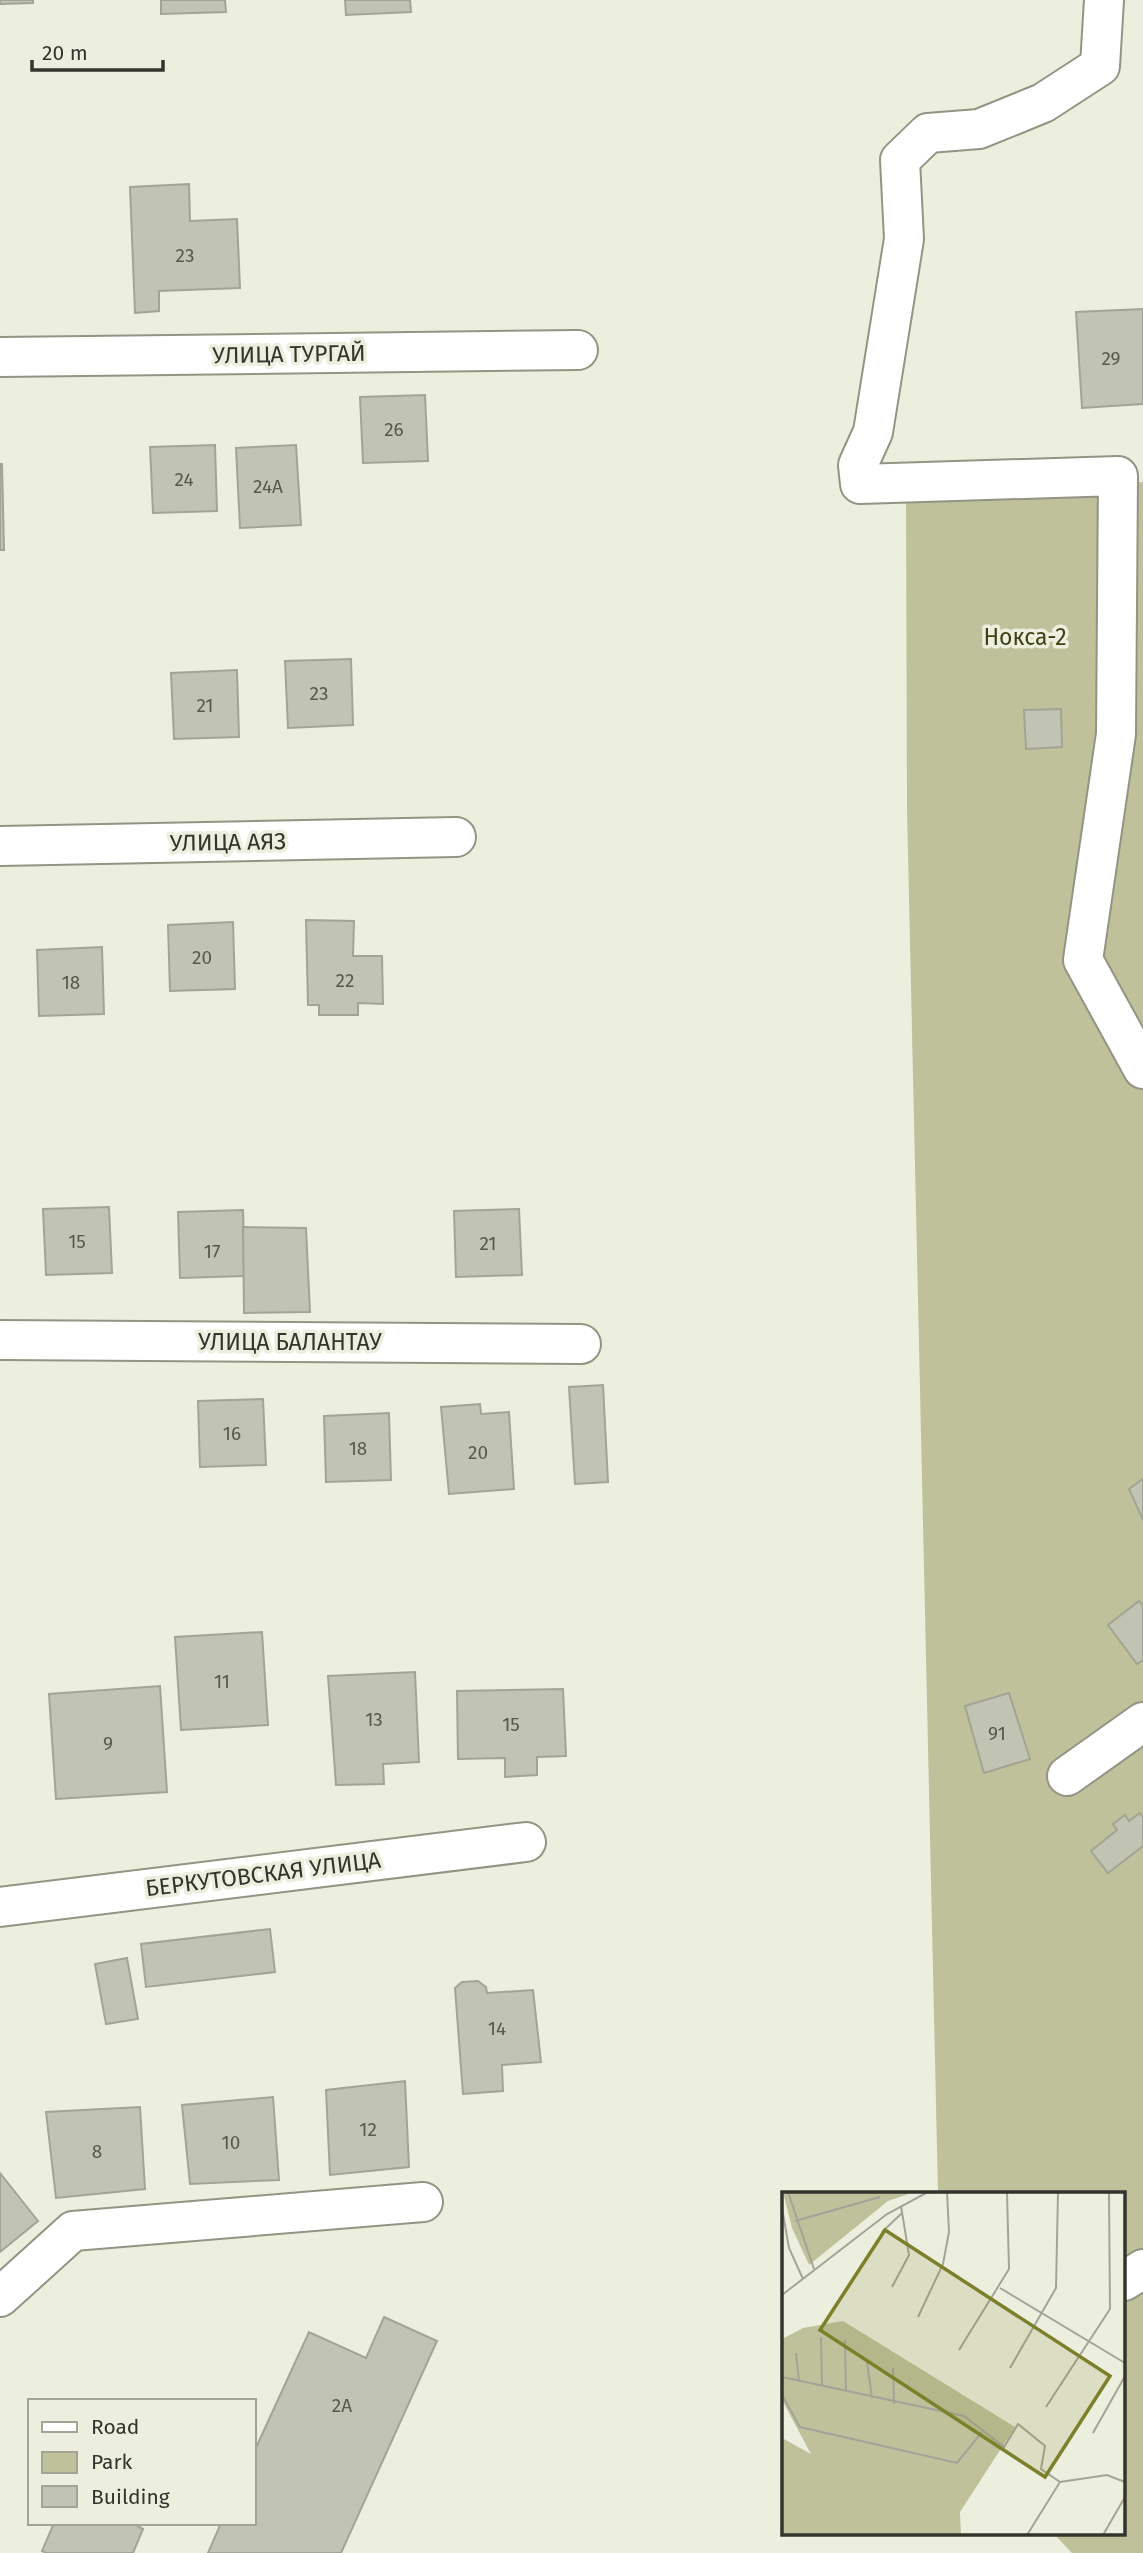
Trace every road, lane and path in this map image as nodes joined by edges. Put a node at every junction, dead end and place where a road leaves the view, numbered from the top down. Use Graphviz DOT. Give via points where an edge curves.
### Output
graph roads {
  1 [pos="1104,0"];
  2 [pos="578,350"];
  3 [pos="0,357"];
  4 [pos="1129,735"];
  5 [pos="456,838"];
  6 [pos="0,846"];
  7 [pos="1143,1069"];
  8 [pos="0,1340"];
  9 [pos="581,1344"];
  10 [pos="1143,1722"];
  11 [pos="1068,1776"];
  12 [pos="526,1842"];
  13 [pos="0,1907"];
  14 [pos="423,2202"];
  15 [pos="1143,2269"];
  16 [pos="1126,2280"];
  17 [pos="0,2297"];
  1 -- 4 [label="street" via="1100,66 1043,103 979,130 928,133 900,160 904,239 873,432 858,465 860,484 1118,476"];
  2 -- 3 [label="street, УЛИЦА ТУРГАЙ"];
  4 -- 7 [label="street" via="1083,960"];
  5 -- 6 [label="street, УЛИЦА АЯЗ"];
  8 -- 9 [label="street, УЛИЦА БАЛАНТАУ"];
  10 -- 11 [label="street"];
  12 -- 13 [label="street, БЕРКУТОВСКАЯ УЛИЦА"];
  14 -- 17 [label="street" via="73,2231"];
  15 -- 16 [label="street"];
}
